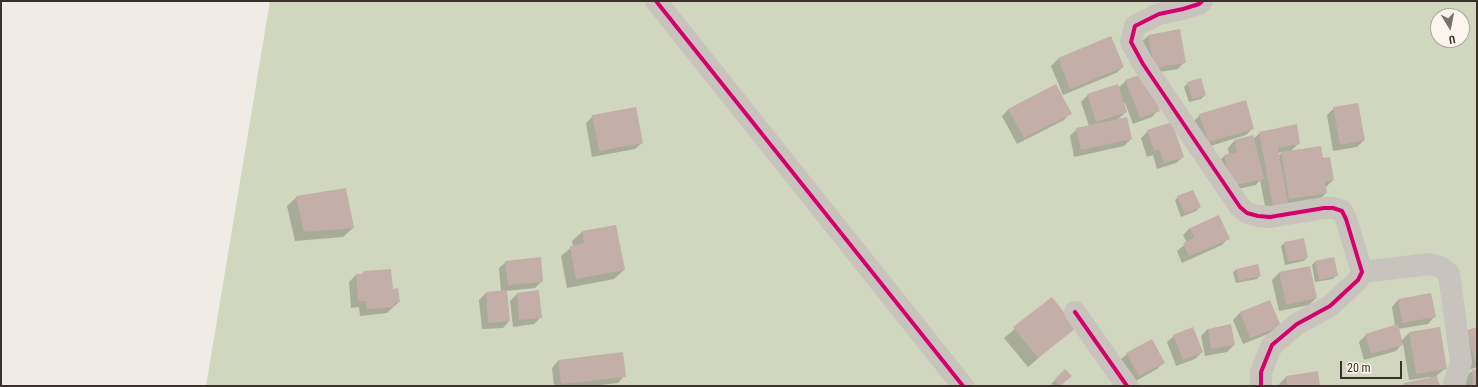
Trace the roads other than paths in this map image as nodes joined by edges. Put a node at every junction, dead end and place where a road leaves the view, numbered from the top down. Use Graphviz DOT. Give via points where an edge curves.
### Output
graph roads {
  1 [pos="656,1"];
  2 [pos="1202,1"];
  3 [pos="1362,272"];
  4 [pos="1075,312"];
  5 [pos="962,386"];
  6 [pos="1127,386"];
  7 [pos="1261,386"];
  8 [pos="1455,386"];
  1 -- 5 [label="street"];
  2 -- 3 [label="street" via="1183,9 1159,14 1135,26 1131,42 1143,64 1240,207 1247,213 1264,217 1324,208 1342,211"];
  3 -- 7 [label="street" via="1358,280 1330,306 1296,324 1272,345 1261,372"];
  3 -- 8 [label="street" via="1430,264 1441,267 1449,274 1461,362"];
  4 -- 6 [label="street"];
}
